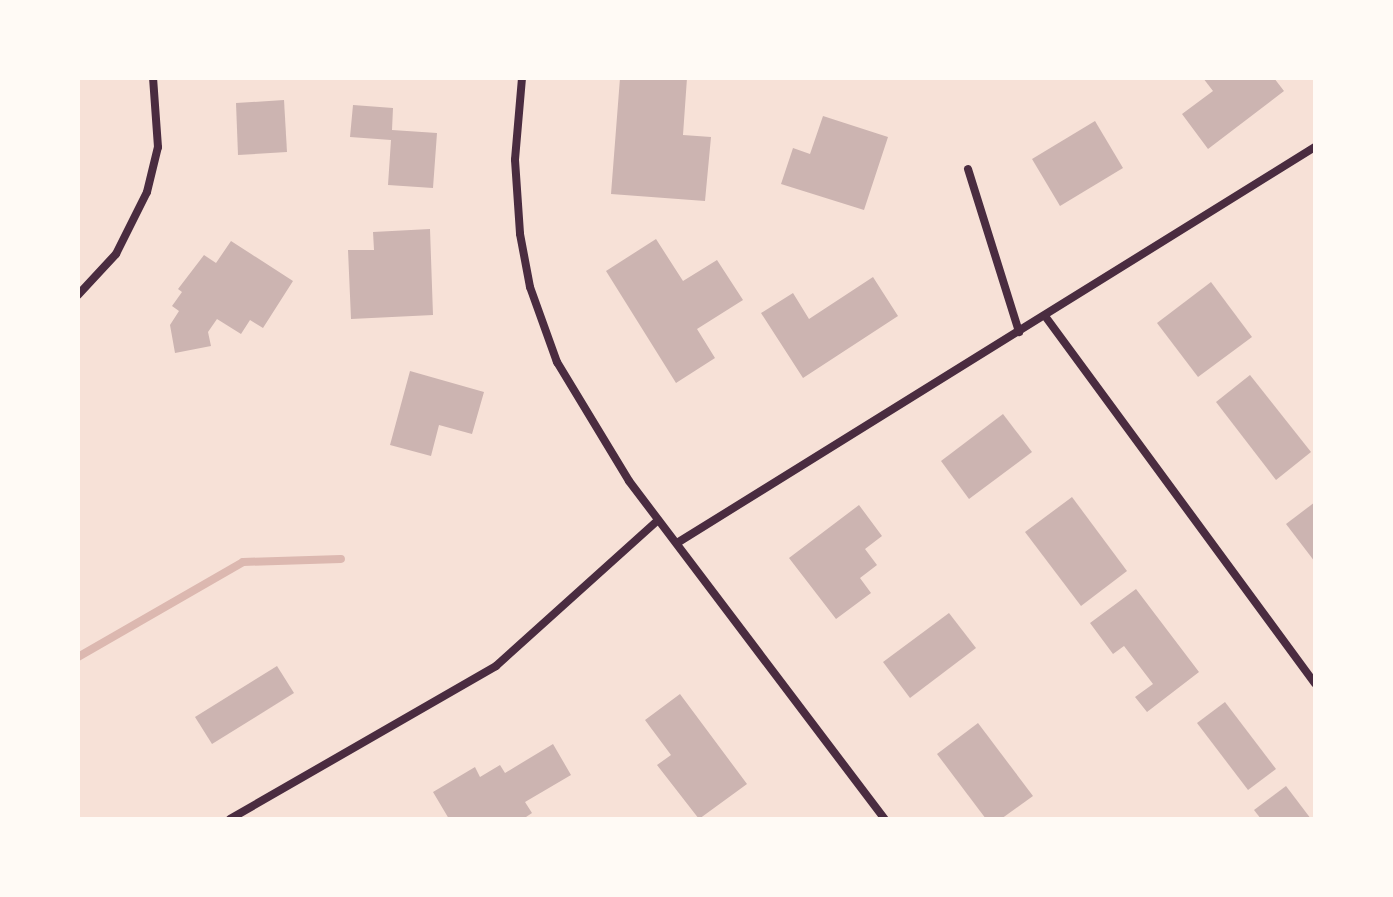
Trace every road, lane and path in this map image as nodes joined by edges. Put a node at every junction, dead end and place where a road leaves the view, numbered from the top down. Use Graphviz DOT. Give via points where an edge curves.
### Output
graph roads {
  1 [pos="153,78"];
  2 [pos="522,78"];
  3 [pos="1315,147"];
  4 [pos="968,169"];
  5 [pos="78,295"];
  6 [pos="1045,316"];
  7 [pos="1019,332"];
  8 [pos="658,520"];
  9 [pos="677,543"];
  10 [pos="1315,683"];
  11 [pos="230,819"];
  12 [pos="885,819"];
  1 -- 5 [label="street" via="158,147 147,192 116,254"];
  2 -- 8 [label="street" via="515,181 537,312 584,411"];
  3 -- 6 [label="street"];
  4 -- 7 [label="street"];
  6 -- 7 [label="street"];
  6 -- 10 [label="street"];
  7 -- 9 [label="street"];
  8 -- 9 [label="street"];
  8 -- 11 [label="street" via="507,659"];
  9 -- 12 [label="street"];
}
